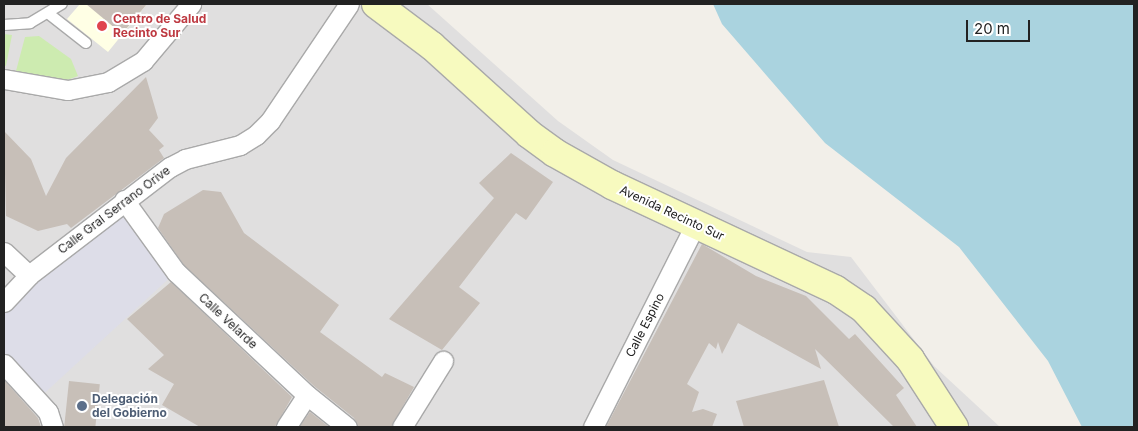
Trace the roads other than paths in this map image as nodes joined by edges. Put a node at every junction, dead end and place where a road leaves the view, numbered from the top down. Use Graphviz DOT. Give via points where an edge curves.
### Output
graph roads {
  1 [pos="62,4"];
  2 [pos="191,4"];
  3 [pos="349,4"];
  4 [pos="376,4"];
  5 [pos="49,14"];
  6 [pos="4,25"];
  7 [pos="86,43"];
  8 [pos="4,79"];
  9 [pos="124,200"];
  10 [pos="696,223"];
  11 [pos="4,252"];
  12 [pos="29,275"];
  13 [pos="4,302"];
  14 [pos="443,362"];
  15 [pos="4,364"];
  16 [pos="307,395"];
  17 [pos="53,427"];
  18 [pos="286,427"];
  19 [pos="347,427"];
  20 [pos="402,427"];
  21 [pos="594,427"];
  22 [pos="954,427"];
  1 -- 5 [label="lane"];
  2 -- 8 [label="street" via="143,61 108,82 68,90"];
  3 -- 9 [label="street, Calle Gral Serrano Orive" via="270,121 256,135 240,145 185,159"];
  4 -- 10 [label="main road, Avenida Recinto Sur" via="432,46 529,134 555,153 612,185"];
  5 -- 6 [label="lane" via="30,23"];
  5 -- 7 [label="lane"];
  9 -- 12 [label="street, Calle Gral Serrano Orive"];
  9 -- 16 [label="street, Calle Velarde" via="176,272"];
  10 -- 21 [label="street, Calle Espino"];
  10 -- 22 [label="main road, Avenida Recinto Sur" via="836,290 864,309 910,359"];
  11 -- 12 [label="street"];
  12 -- 13 [label="street, Calle Gral Serrano Orive"];
  14 -- 20 [label="street"];
  15 -- 17 [label="street" via="48,412"];
  16 -- 18 [label="street"];
  16 -- 19 [label="street, Calle Velarde"];
}
